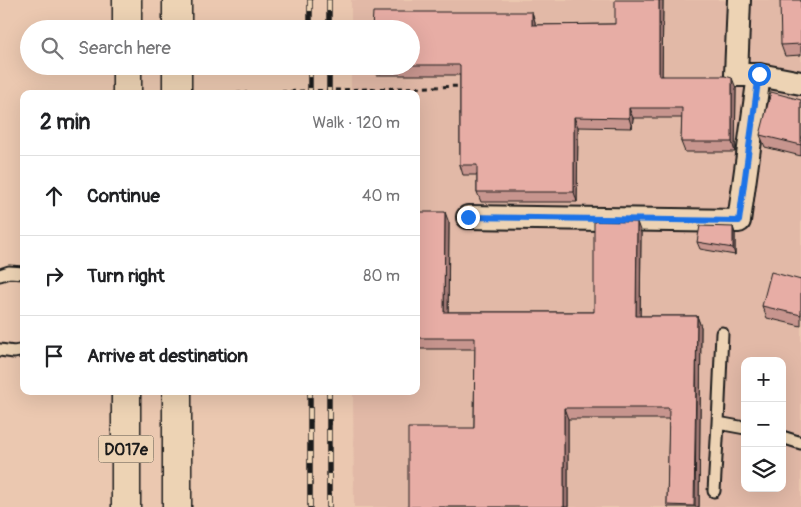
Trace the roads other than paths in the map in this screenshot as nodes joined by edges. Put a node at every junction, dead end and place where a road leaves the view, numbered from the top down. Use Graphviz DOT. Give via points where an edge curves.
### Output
graph roads {
  1 [pos="127,0"];
  2 [pos="177,0"];
  3 [pos="738,0"];
  4 [pos="127,20"];
  5 [pos="177,20"];
  6 [pos="759,74"];
  7 [pos="127,75"];
  8 [pos="177,75"];
  9 [pos="801,83"];
  10 [pos="127,90"];
  11 [pos="177,90"];
  12 [pos="468,217"];
  13 [pos="20,273"];
  14 [pos="0,274"];
  15 [pos="722,333"];
  16 [pos="0,350"];
  17 [pos="20,351"];
  18 [pos="126,395"];
  19 [pos="177,395"];
  20 [pos="718,424"];
  21 [pos="741,427"];
  22 [pos="786,438"];
  23 [pos="801,443"];
  24 [pos="714,491"];
  25 [pos="126,507"];
  26 [pos="177,507"];
  1 -- 4 [label="main road"];
  2 -- 5 [label="main road"];
  3 -- 6 [label="street" via="736,76"];
  6 -- 9 [label="street"];
  6 -- 12 [label="street" via="739,221"];
  7 -- 10 [label="main road"];
  8 -- 11 [label="main road"];
  13 -- 14 [label="lane"];
  15 -- 20 [label="lane"];
  16 -- 17 [label="lane"];
  18 -- 25 [label="main road, D017e"];
  19 -- 26 [label="main road, D017e"];
  20 -- 21 [label="lane"];
  20 -- 24 [label="lane"];
  22 -- 23 [label="lane"];
}
